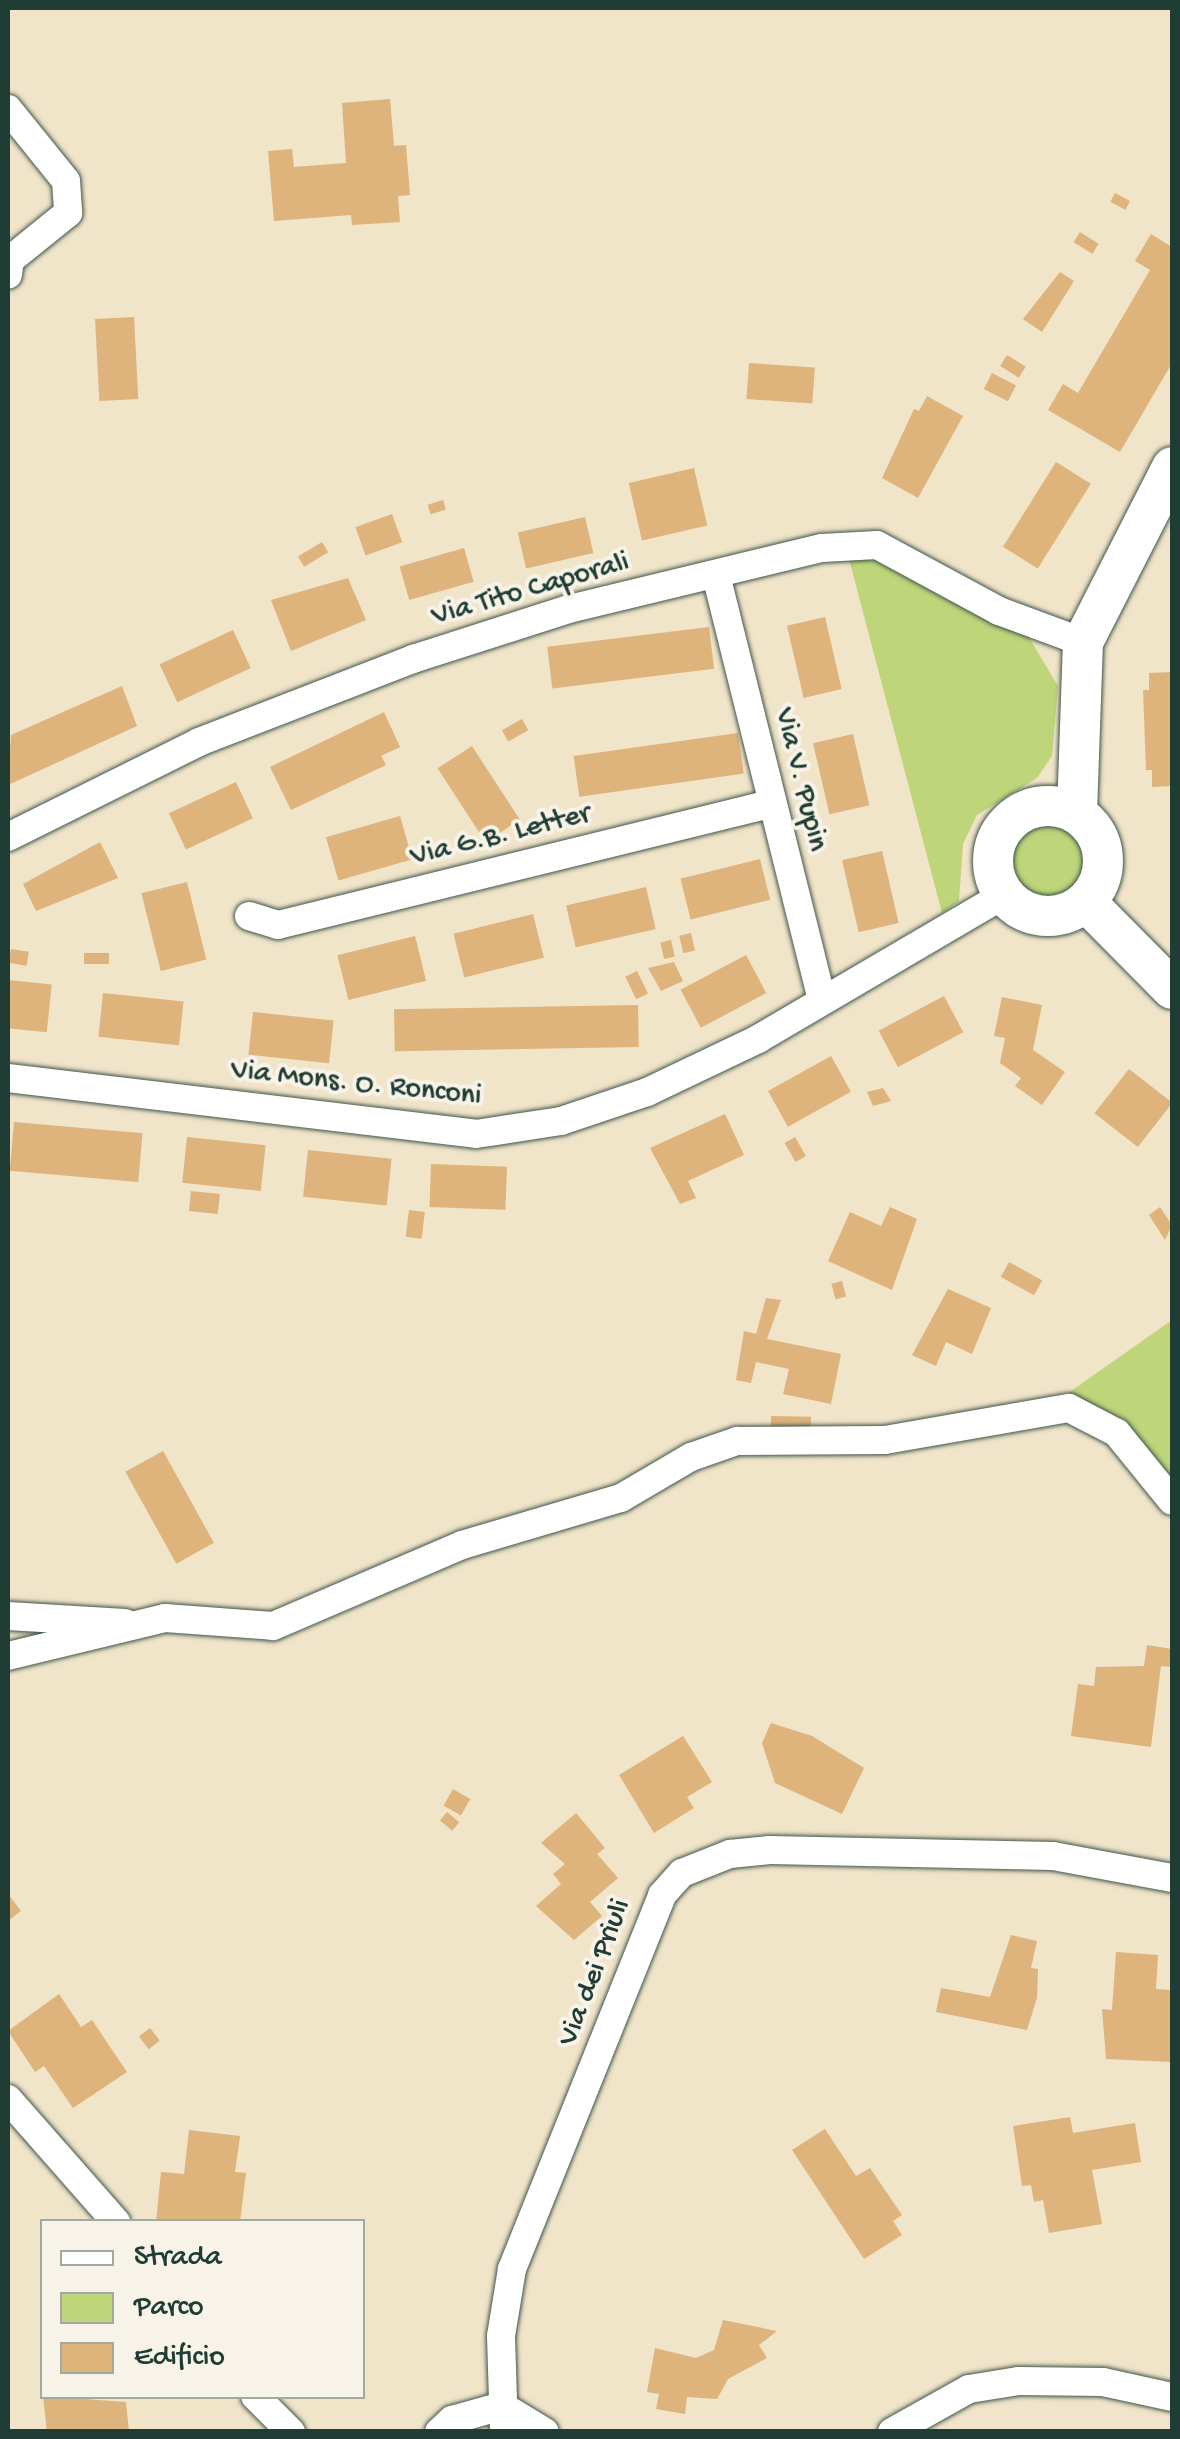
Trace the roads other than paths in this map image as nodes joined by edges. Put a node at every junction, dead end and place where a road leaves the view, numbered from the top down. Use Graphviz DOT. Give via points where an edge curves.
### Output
graph roads {
  1 [pos="8,109"];
  2 [pos="8,265"];
  3 [pos="1169,479"];
  4 [pos="716,575"];
  5 [pos="1083,642"];
  6 [pos="770,804"];
  7 [pos="1078,814"];
  8 [pos="8,837"];
  9 [pos="1004,895"];
  10 [pos="1086,902"];
  11 [pos="249,916"];
  12 [pos="1172,990"];
  13 [pos="822,999"];
  14 [pos="8,1078"];
  15 [pos="1172,1501"];
  16 [pos="8,1616"];
  17 [pos="142,1623"];
  18 [pos="8,1656"];
  19 [pos="1172,1878"];
  20 [pos="8,2100"];
  21 [pos="113,2219"];
  22 [pos="1172,2397"];
  23 [pos="257,2399"];
  24 [pos="503,2418"];
  25 [pos="291,2432"];
  26 [pos="439,2432"];
  27 [pos="545,2432"];
  28 [pos="892,2432"];
  1 -- 2 [label="street" via="66,181 68,213"];
  3 -- 5 [label="street"];
  4 -- 5 [label="street, Via Tito Caporali" via="822,548 877,545 1000,611"];
  4 -- 6 [label="street, Via V. Pupin"];
  4 -- 8 [label="street, Via Tito Caporali" via="569,609 284,705"];
  5 -- 7 [label="street"];
  6 -- 11 [label="street, Via G.B. Letter" via="278,925"];
  6 -- 13 [label="street, Via V. Pupin"];
  7 -- 9 [label="street" via="1040,806 1007,824 992,858"];
  7 -- 10 [label="street" via="1104,856"];
  9 -- 10 [label="street" via="1043,917"];
  9 -- 13 [label="street, Via Mons. O. Ronconi"];
  10 -- 12 [label="street"];
  13 -- 14 [label="street, Via Mons. O. Ronconi" via="758,1039 647,1092 561,1121 476,1134"];
  15 -- 17 [label="street" via="1116,1433 1069,1408 884,1440 737,1441 691,1457 621,1498 462,1545 301,1618 273,1626 212,1619"];
  16 -- 17 [label="street"];
  17 -- 18 [label="street"];
  19 -- 24 [label="street, Via dei Priuli" via="1112,1864 988,1852 770,1850 730,1854 682,1873 654,1913 512,2269 502,2336"];
  20 -- 21 [label="street"];
  22 -- 28 [label="street" via="1103,2382 1019,2382 968,2389"];
  23 -- 25 [label="street"];
  24 -- 26 [label="street" via="452,2420"];
  24 -- 27 [label="street"];
}
